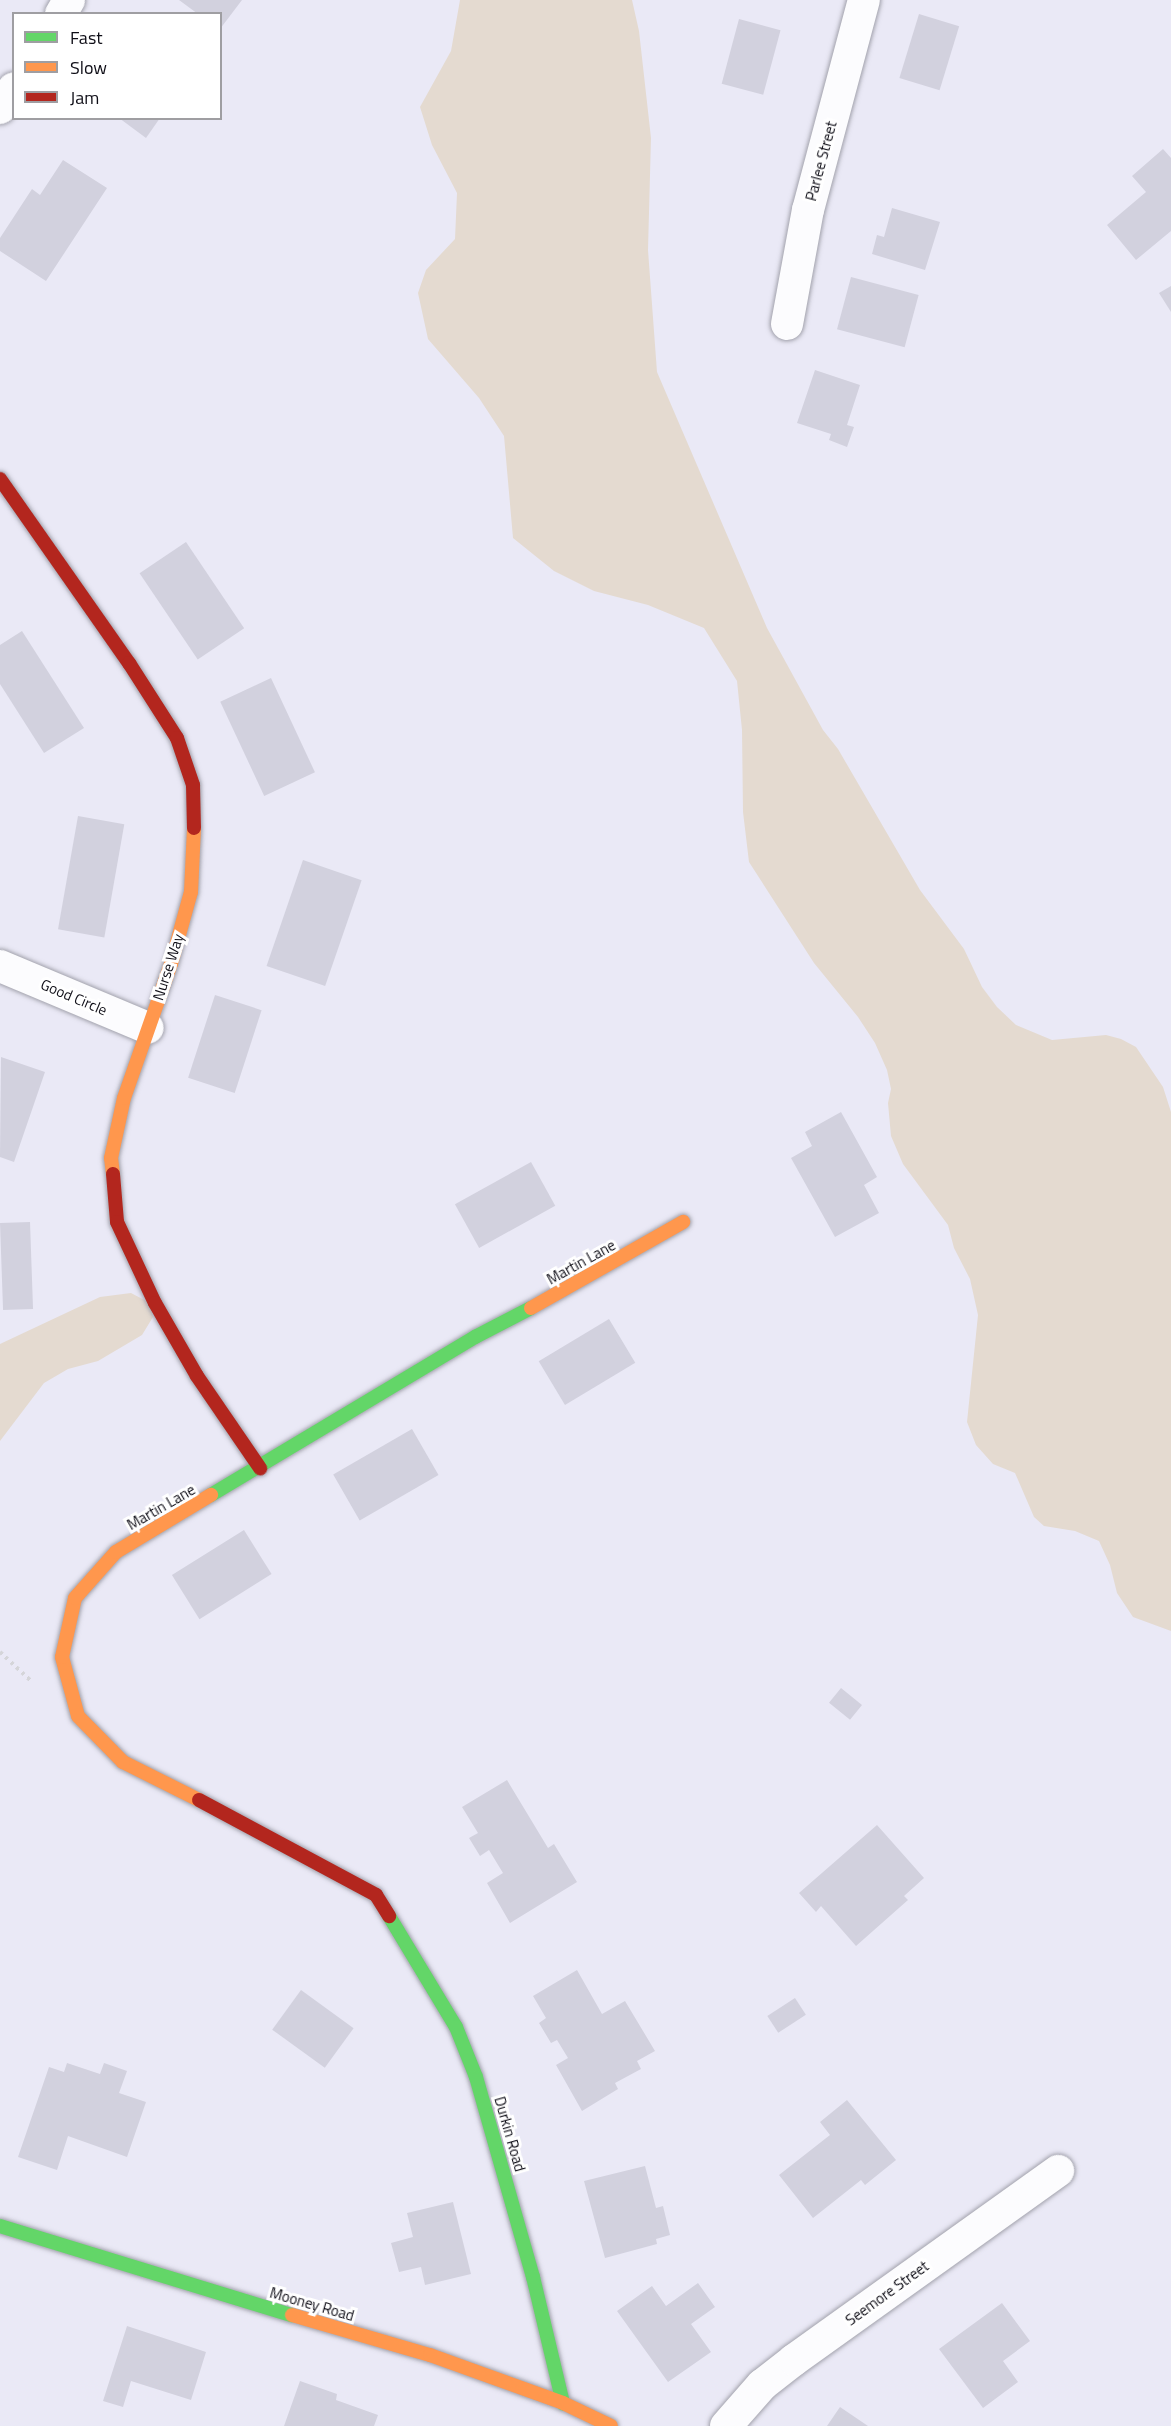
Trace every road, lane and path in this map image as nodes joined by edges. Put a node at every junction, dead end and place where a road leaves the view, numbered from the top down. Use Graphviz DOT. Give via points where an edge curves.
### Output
graph roads {
  1 [pos="864,0"];
  2 [pos="12,91"];
  3 [pos="0,108"];
  4 [pos="787,324"];
  5 [pos="0,479"];
  6 [pos="0,966"];
  7 [pos="148,1028"];
  8 [pos="683,1222"];
  9 [pos="260,1468"];
  10 [pos="376,1895"];
  11 [pos="1058,2171"];
  12 [pos="0,2226"];
  13 [pos="563,2403"];
  14 [pos="611,2426"];
  15 [pos="726,2426"];
  1 -- 4 [label="street, Parlee Street" via="808,210"];
  2 -- 3 [label="street"];
  5 -- 7 [label="street, Nurse Way" via="177,738 192,785 191,892"];
  6 -- 7 [label="street, Good Circle"];
  7 -- 9 [label="street, Nurse Way" via="124,1098 111,1158 117,1222 155,1303 197,1376"];
  8 -- 9 [label="street, Martin Lane" via="475,1337"];
  9 -- 10 [label="street, Martin Lane" via="116,1552 75,1598 62,1657 78,1716 123,1762"];
  10 -- 13 [label="street, Durkin Road" via="451,2018 476,2077 533,2277"];
  11 -- 15 [label="street, Seemore Street" via="786,2366 762,2385"];
  12 -- 13 [label="street, Mooney Road" via="430,2355"];
  13 -- 14 [label="street, Mooney Road"];
}
